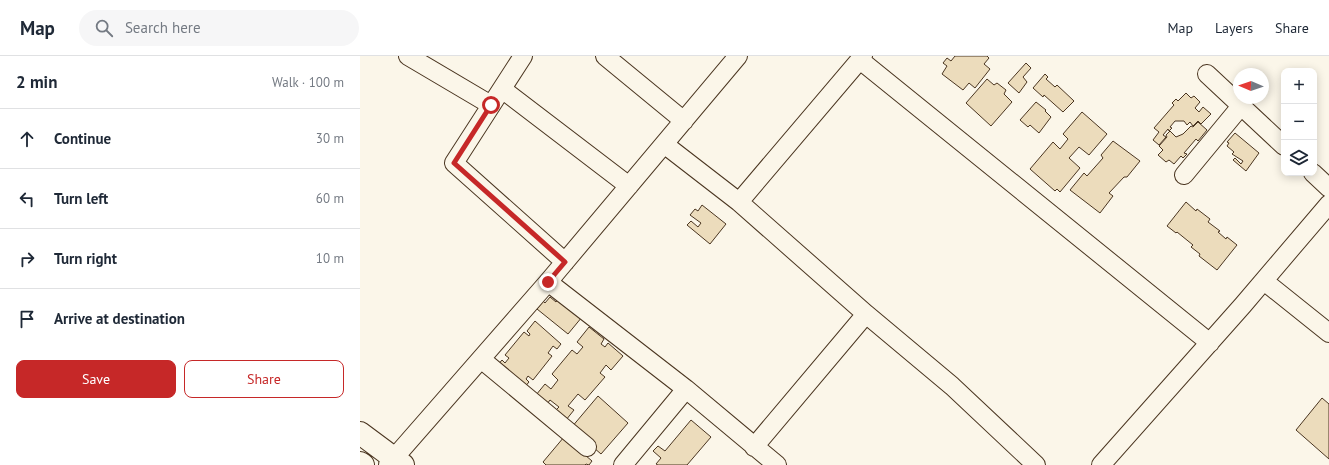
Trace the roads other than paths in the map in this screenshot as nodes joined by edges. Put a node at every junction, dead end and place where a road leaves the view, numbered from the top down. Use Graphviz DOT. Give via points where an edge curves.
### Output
graph roads {
  1 [pos="408,56"];
  2 [pos="523,56"];
  3 [pos="605,56"];
  4 [pos="738,56"];
  5 [pos="861,58"];
  6 [pos="1207,74"];
  7 [pos="502,89"];
  8 [pos="491,105"];
  9 [pos="1241,106"];
  10 [pos="684,121"];
  11 [pos="1281,143"];
  12 [pos="664,144"];
  13 [pos="1184,175"];
  14 [pos="1316,176"];
  15 [pos="629,186"];
  16 [pos="1329,188"];
  17 [pos="740,202"];
  18 [pos="1329,204"];
  19 [pos="565,262"];
  20 [pos="1264,281"];
  21 [pos="548,282"];
  22 [pos="866,314"];
  23 [pos="1329,333"];
  24 [pos="1210,343"];
  25 [pos="481,359"];
  26 [pos="686,389"];
  27 [pos="360,433"];
  28 [pos="588,447"];
  29 [pos="754,447"];
  30 [pos="360,463"];
  31 [pos="395,463"];
  32 [pos="770,463"];
  33 [pos="363,465"];
  34 [pos="623,465"];
  35 [pos="1036,465"];
  36 [pos="1101,465"];
  1 -- 8 [label="street"];
  2 -- 7 [label="street"];
  3 -- 10 [label="street"];
  4 -- 10 [label="street"];
  5 -- 17 [label="street"];
  5 -- 24 [label="street"];
  6 -- 9 [label="street"];
  7 -- 8 [label="street"];
  7 -- 15 [label="street"];
  8 -- 19 [label="street" via="454,163"];
  9 -- 11 [label="street"];
  9 -- 13 [label="street"];
  10 -- 12 [label="street"];
  12 -- 15 [label="street"];
  12 -- 17 [label="street"];
  14 -- 16 [label="street"];
  15 -- 19 [label="street"];
  17 -- 22 [label="street"];
  18 -- 20 [label="street"];
  19 -- 21 [label="street"];
  20 -- 23 [label="street"];
  20 -- 24 [label="street"];
  21 -- 25 [label="street"];
  21 -- 26 [label="street"];
  22 -- 29 [label="street"];
  22 -- 35 [label="street" via="952,386"];
  24 -- 36 [label="street"];
  25 -- 28 [label="street"];
  25 -- 31 [label="street"];
  26 -- 29 [label="street"];
  26 -- 34 [label="street"];
  27 -- 31 [label="main road"];
  29 -- 32 [label="street"];
  30 -- 33 [label="main road"];
}
